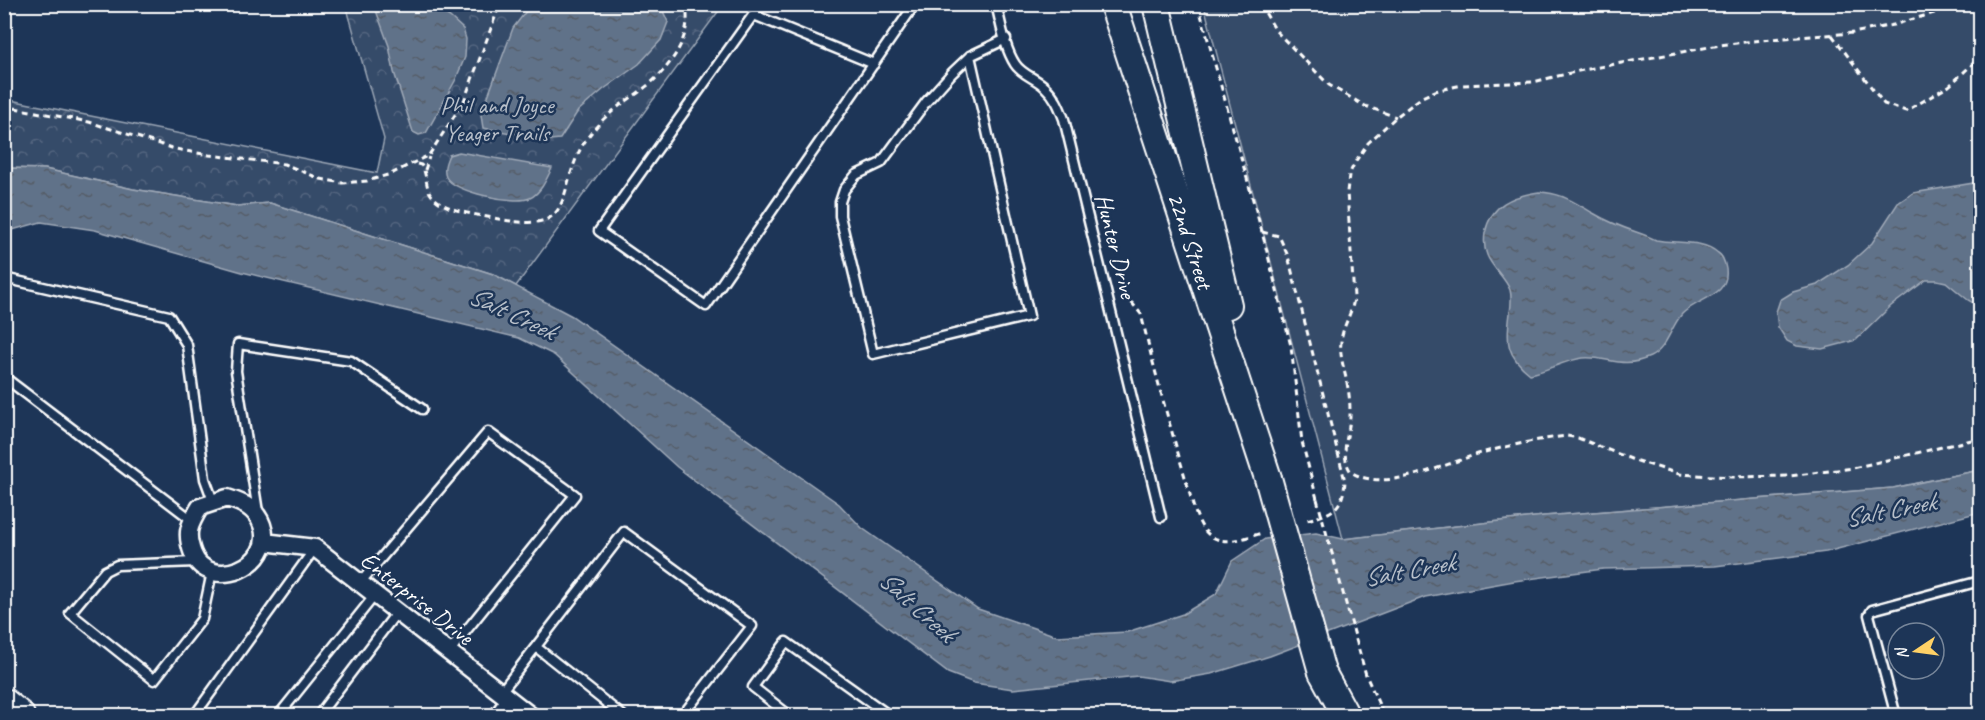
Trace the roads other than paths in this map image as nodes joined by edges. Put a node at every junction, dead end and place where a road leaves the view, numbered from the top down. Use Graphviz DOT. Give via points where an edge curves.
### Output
graph roads {
  1 [pos="761,4"];
  2 [pos="915,4"];
  3 [pos="996,4"];
  4 [pos="1113,4"];
  5 [pos="1156,4"];
  6 [pos="754,15"];
  7 [pos="1006,39"];
  8 [pos="970,56"];
  9 [pos="874,64"];
  10 [pos="4,278"];
  11 [pos="4,377"];
  12 [pos="422,409"];
  13 [pos="1268,478"];
  14 [pos="213,501"];
  15 [pos="258,515"];
  16 [pos="1161,517"];
  17 [pos="192,520"];
  18 [pos="264,542"];
  19 [pos="315,548"];
  20 [pos="196,562"];
  21 [pos="212,572"];
  22 [pos="1980,581"];
  23 [pos="360,583"];
  24 [pos="375,595"];
  25 [pos="397,612"];
  26 [pos="536,647"];
  27 [pos="449,652"];
  28 [pos="1323,672"];
  29 [pos="504,695"];
  30 [pos="4,704"];
  31 [pos="19,716"];
  32 [pos="194,716"];
  33 [pos="278,716"];
  34 [pos="318,716"];
  35 [pos="493,716"];
  36 [pos="531,716"];
  37 [pos="623,716"];
  38 [pos="682,716"];
  39 [pos="790,716"];
  40 [pos="890,716"];
  41 [pos="1325,716"];
  42 [pos="1346,716"];
  43 [pos="1896,716"];
  1 -- 6 [label="lane"];
  2 -- 9 [label="lane"];
  3 -- 7 [label="lane, Hunter Drive"];
  4 -- 13 [label="main road, 22nd Street"];
  5 -- 13 [label="main road, 22nd Street"];
  6 -- 9 [label="lane"];
  6 -- 9 [label="lane" via="599,231 706,306"];
  7 -- 8 [label="lane"];
  7 -- 16 [label="lane, Hunter Drive" via="1015,65 1044,85 1056,99 1064,119"];
  8 -- 8 [label="lane" via="926,102 881,163 856,176 840,202 873,354 1029,316"];
  10 -- 14 [label="lane" via="169,316 187,345 205,479"];
  11 -- 17 [label="lane"];
  12 -- 15 [label="lane" via="351,361 237,344 236,371"];
  13 -- 28 [label="main road, 22nd Street, bridge"];
  14 -- 15 [label="street" via="227,498 244,503"];
  14 -- 17 [label="street" via="200,507"];
  15 -- 18 [label="street"];
  17 -- 20 [label="street" via="187,538"];
  18 -- 19 [label="street"];
  18 -- 21 [label="street" via="249,565 226,573"];
  19 -- 23 [label="street, Enterprise Drive"];
  19 -- 32 [label="lane"];
  20 -- 21 [label="street"];
  20 -- 21 [label="lane" via="117,565 105,571 70,613 154,680 202,619"];
  22 -- 43 [label="lane" via="1872,610 1869,615"];
  23 -- 24 [label="street, Enterprise Drive"];
  23 -- 27 [label="lane" via="488,432 574,495"];
  24 -- 25 [label="street, Enterprise Drive"];
  24 -- 33 [label="lane"];
  25 -- 27 [label="street, Enterprise Drive"];
  25 -- 34 [label="lane"];
  26 -- 29 [label="lane"];
  26 -- 37 [label="lane"];
  26 -- 38 [label="lane" via="624,532 752,626"];
  27 -- 29 [label="street, Enterprise Drive"];
  28 -- 41 [label="main road, 22nd Street"];
  28 -- 42 [label="main road, 22nd Street"];
  29 -- 35 [label="lane"];
  29 -- 36 [label="street, Enterprise Drive"];
  30 -- 31 [label="highway"];
  39 -- 40 [label="lane" via="753,687 786,642"];
}
